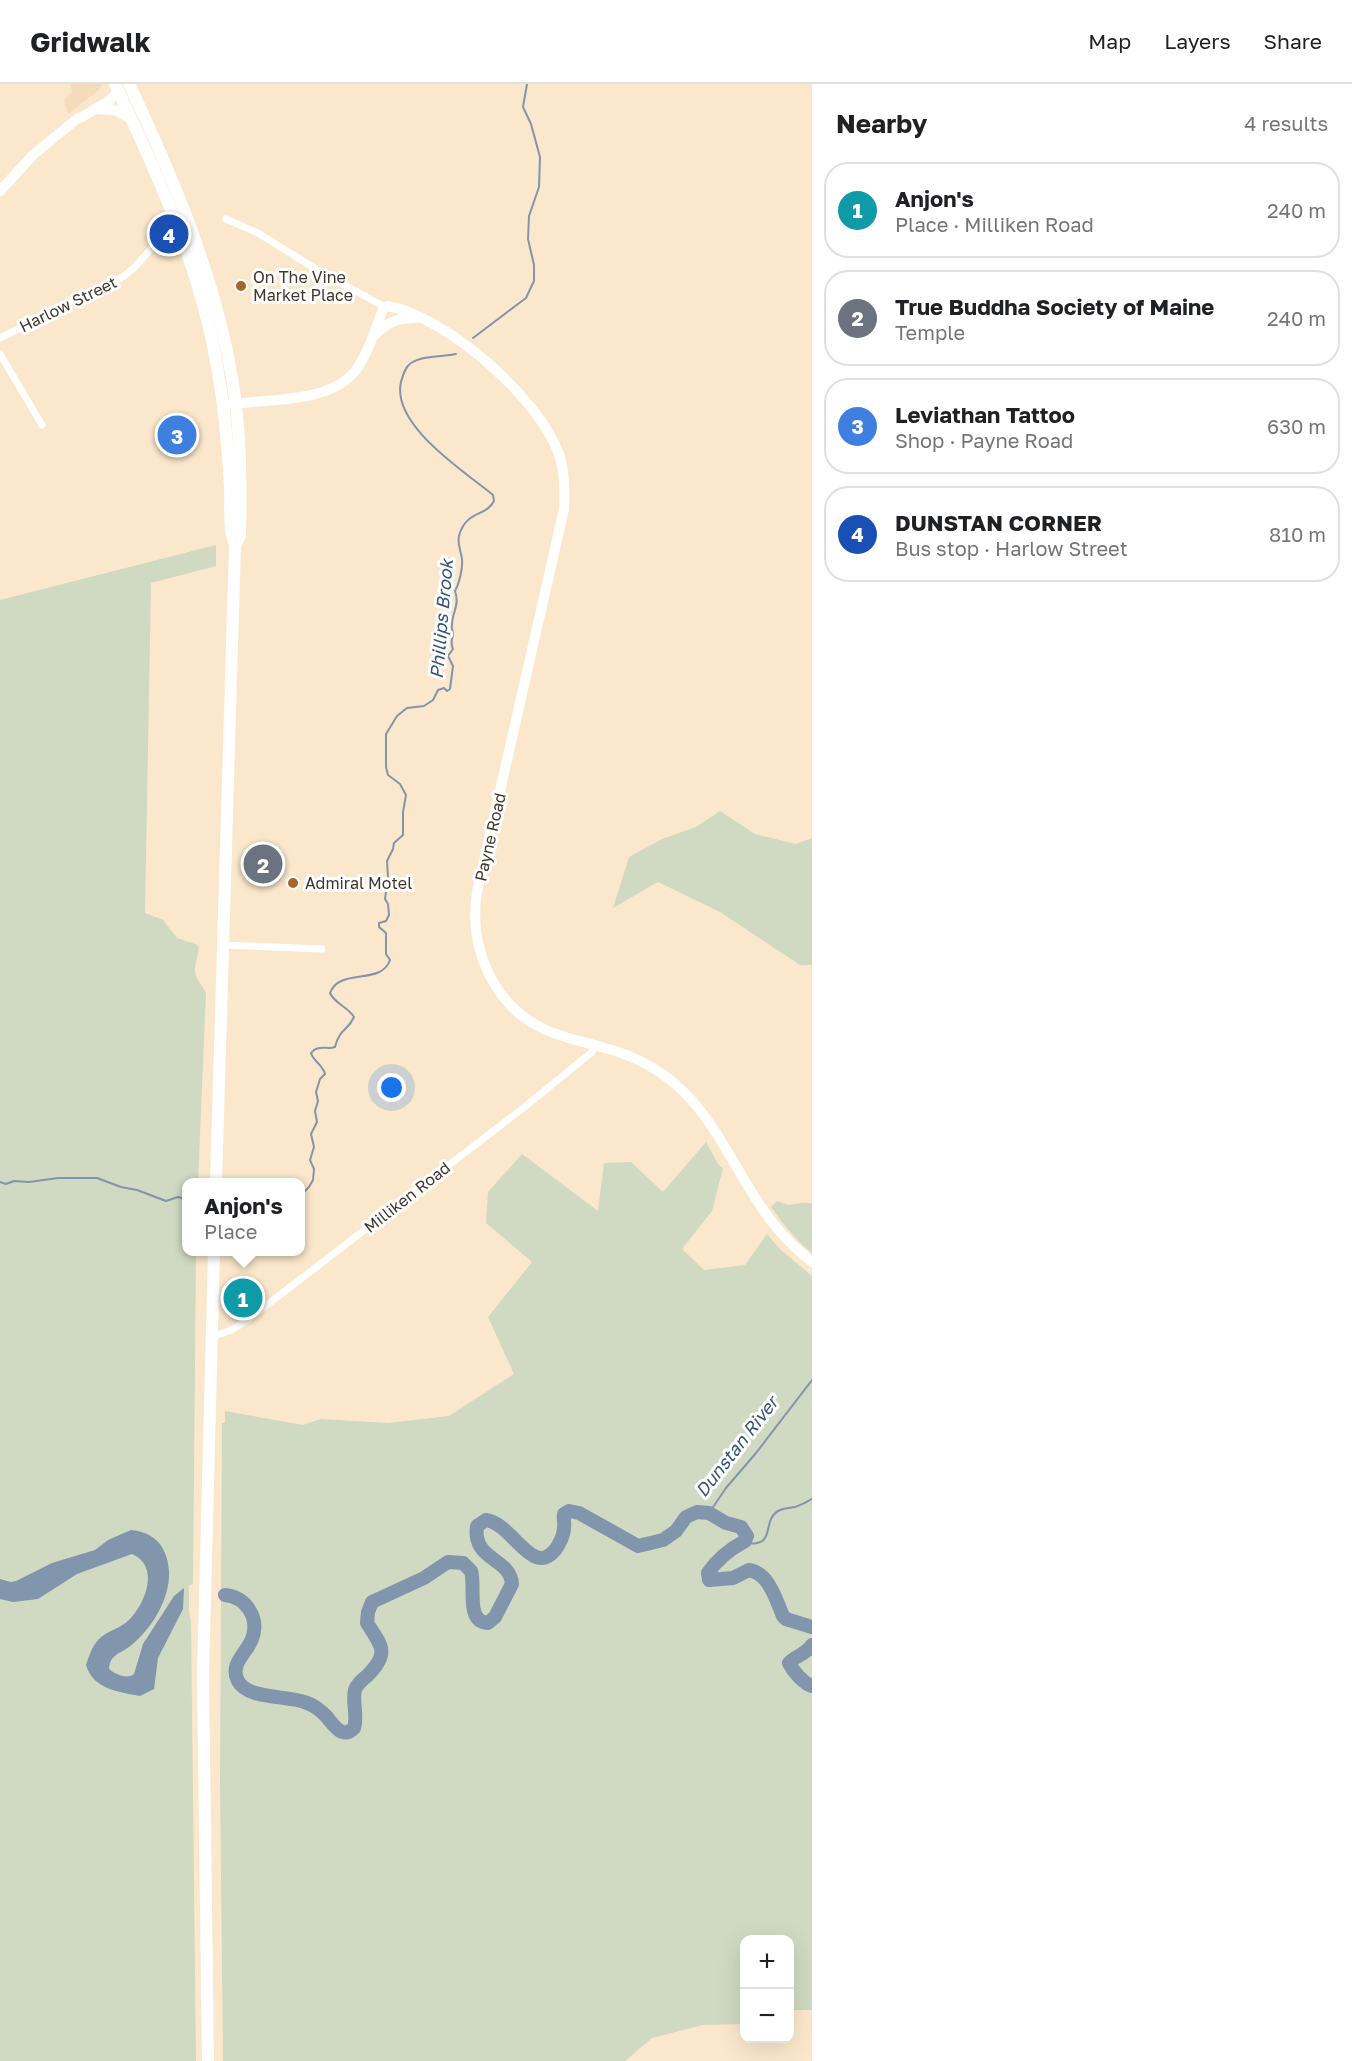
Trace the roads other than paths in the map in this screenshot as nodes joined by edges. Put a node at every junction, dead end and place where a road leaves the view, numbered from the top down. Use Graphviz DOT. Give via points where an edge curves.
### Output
graph roads {
  1 [pos="125,86"];
  2 [pos="96,109"];
  3 [pos="78,118"];
  4 [pos="131,119"];
  5 [pos="0,191"];
  6 [pos="226,219"];
  7 [pos="184,227"];
  8 [pos="386,307"];
  9 [pos="422,318"];
  10 [pos="0,338"];
  11 [pos="372,339"];
  12 [pos="0,354"];
  13 [pos="229,405"];
  14 [pos="42,425"];
  15 [pos="223,945"];
  16 [pos="322,949"];
  17 [pos="596,1045"];
  18 [pos="216,1178"];
  19 [pos="214,1256"];
  20 [pos="812,1262"];
  21 [pos="211,1336"];
  22 [pos="208,2061"];
  1 -- 2 [label="main road"];
  1 -- 3 [label="main road" via="110,91 80,112"];
  1 -- 4 [label="main road"];
  1 -- 7 [label="main road" via="165,162"];
  2 -- 3 [label="main road"];
  2 -- 4 [label="main road" via="115,110"];
  3 -- 5 [label="main road" via="33,155"];
  4 -- 7 [label="main road"];
  6 -- 8 [label="street" via="258,233"];
  7 -- 10 [label="street, Harlow Street" via="168,227 121,278"];
  7 -- 13 [label="main road" via="215,305 232,376"];
  8 -- 9 [label="main road, Payne Road"];
  8 -- 11 [label="main road"];
  9 -- 11 [label="main road" via="389,323"];
  9 -- 17 [label="main road, Payne Road" via="467,346 515,390 548,433 562,466 562,517 477,892 475,931 488,972 514,1008 546,1030"];
  11 -- 13 [label="main road" via="356,370 334,389"];
  12 -- 14 [label="street"];
  13 -- 15 [label="main road" via="241,495 240,537 235,545"];
  15 -- 16 [label="street"];
  15 -- 18 [label="main road"];
  17 -- 20 [label="main road, Payne Road" via="644,1063 686,1094 773,1223"];
  17 -- 21 [label="street, Milliken Road" via="526,1105 257,1313 232,1330"];
  19 -- 21 [label="main road"];
  21 -- 22 [label="main road" via="203,1674"];
}
